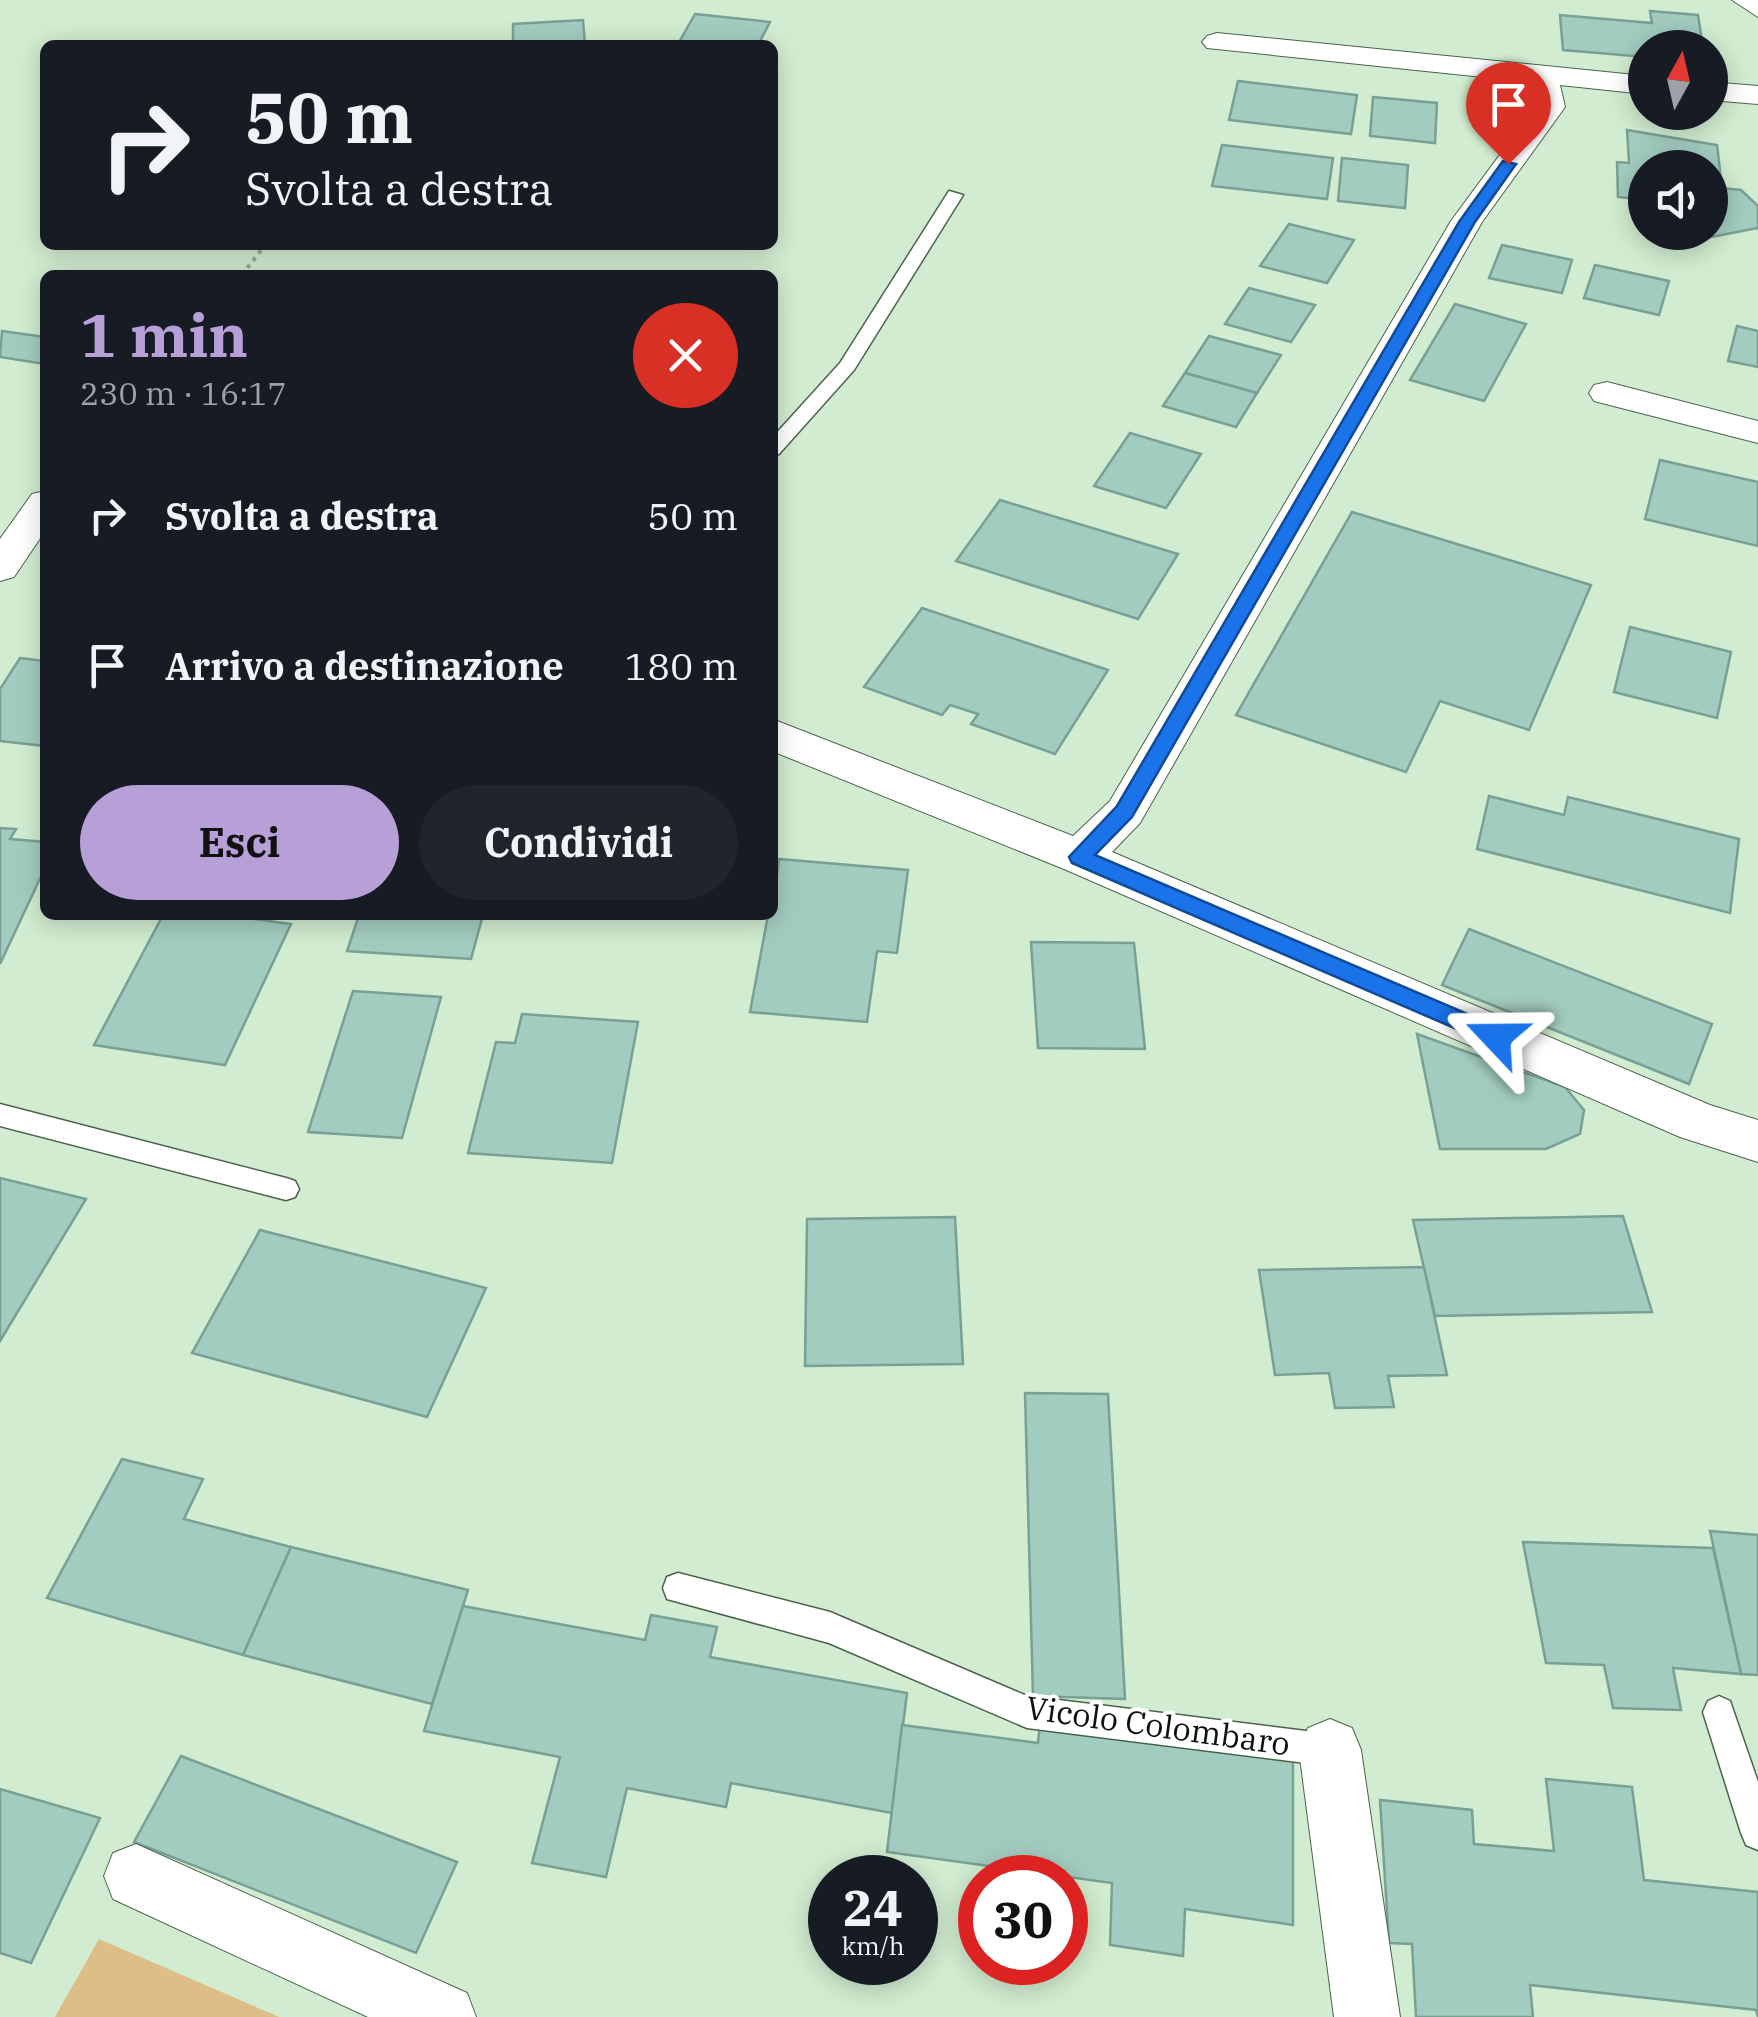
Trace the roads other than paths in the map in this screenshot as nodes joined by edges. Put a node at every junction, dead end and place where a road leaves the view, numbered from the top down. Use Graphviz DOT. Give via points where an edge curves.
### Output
graph roads {
  1 [pos="1746,0"];
  2 [pos="1758,8"];
  3 [pos="1218,42"];
  4 [pos="1542,76"];
  5 [pos="1628,84"];
  6 [pos="1728,93"];
  7 [pos="1758,96"];
  8 [pos="955,196"];
  9 [pos="1607,393"];
  10 [pos="1758,432"];
  11 [pos="778,443"];
  12 [pos="40,510"];
  13 [pos="0,568"];
  14 [pos="778,736"];
  15 [pos="1080,857"];
  16 [pos="0,1115"];
  17 [pos="1758,1141"];
  18 [pos="286,1189"];
  19 [pos="678,1588"];
  20 [pos="1719,1712"];
  21 [pos="1330,1750"];
  22 [pos="1758,1832"];
  23 [pos="136,1876"];
  24 [pos="443,2017"];
  25 [pos="1367,2017"];
  1 -- 2 [label="street"];
  3 -- 4 [label="street"];
  4 -- 5 [label="street"];
  4 -- 15 [label="street" via="1550,107 1467,222 1124,812"];
  6 -- 7 [label="street"];
  8 -- 11 [label="lane" via="847,366"];
  9 -- 10 [label="street"];
  12 -- 13 [label="street"];
  14 -- 15 [label="street"];
  15 -- 17 [label="street" via="1680,1114"];
  16 -- 18 [label="lane"];
  19 -- 21 [label="lane, Vicolo Colombaro" via="830,1628 1027,1712"];
  20 -- 22 [label="lane"];
  21 -- 25 [label="street, Vicolo Colombaro"];
  23 -- 24 [label="street"];
}
